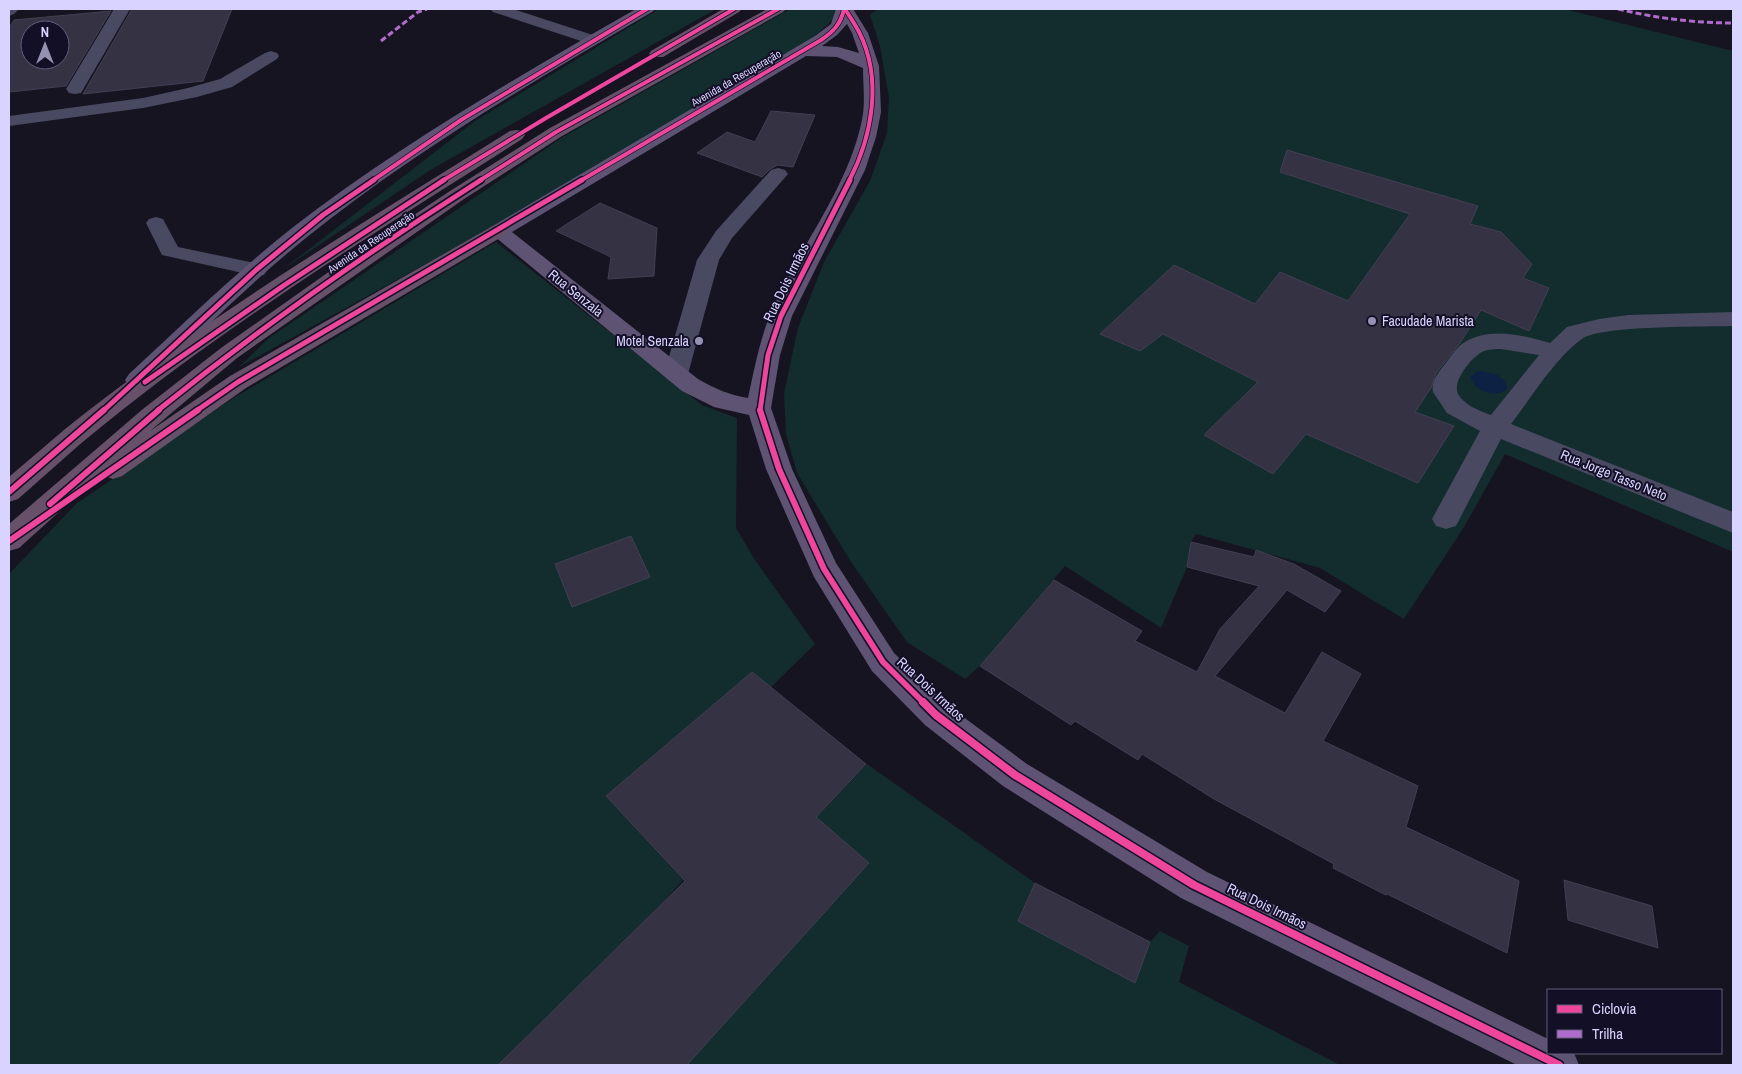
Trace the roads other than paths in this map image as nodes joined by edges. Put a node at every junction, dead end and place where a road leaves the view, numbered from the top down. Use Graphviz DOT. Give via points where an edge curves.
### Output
graph roads {
  1 [pos="122,9"];
  2 [pos="498,9"];
  3 [pos="647,9"];
  4 [pos="734,9"];
  5 [pos="844,9"];
  6 [pos="776,10"];
  7 [pos="860,20"];
  8 [pos="594,40"];
  9 [pos="802,51"];
  10 [pos="271,56"];
  11 [pos="871,66"];
  12 [pos="75,89"];
  13 [pos="9,120"];
  14 [pos="778,174"];
  15 [pos="156,223"];
  16 [pos="498,231"];
  17 [pos="256,270"];
  18 [pos="1733,319"];
  19 [pos="1554,352"];
  20 [pos="676,374"];
  21 [pos="759,408"];
  22 [pos="102,412"];
  23 [pos="1495,427"];
  24 [pos="15,481"];
  25 [pos="1446,519"];
  26 [pos="1733,523"];
  27 [pos="9,541"];
  28 [pos="1559,1065"];
  1 -- 12 [label="street"];
  2 -- 8 [label="street"];
  3 -- 8 [label="main road, Avenida da Recuperação"];
  4 -- 22 [label="highway, Avenida da Recuperação" via="520,133 358,234"];
  5 -- 7 [label="main road, Rua Dois Irmãos"];
  5 -- 9 [label="main road, Avenida da Recuperação" via="837,27"];
  6 -- 27 [label="highway, Avenida da Recuperação" via="556,132 338,276 229,353 175,396"];
  7 -- 11 [label="main road, Rua Dois Irmãos"];
  8 -- 17 [label="main road, Avenida da Recuperação" via="461,120 390,168 323,215"];
  9 -- 11 [label="main road" via="845,52"];
  9 -- 16 [label="main road, Avenida da Recuperação"];
  10 -- 13 [label="street" via="226,83 191,93 143,103"];
  11 -- 21 [label="main road, Rua Dois Irmãos" via="872,112 867,137 855,170 781,316 768,355"];
  14 -- 20 [label="street" via="723,236 708,260"];
  15 -- 17 [label="street" via="170,251"];
  16 -- 20 [label="main road, Rua Senzala"];
  16 -- 27 [label="highway" via="238,382"];
  17 -- 22 [label="main road, Avenida da Recuperação"];
  18 -- 19 [label="street" via="1599,326 1575,332"];
  19 -- 23 [label="street"];
  19 -- 23 [label="street, Rua Jorge Tasso Neto" via="1519,342 1492,343 1471,348 1447,377 1444,386 1447,397 1457,408"];
  20 -- 21 [label="main road, Rua Senzala" via="710,397 732,405"];
  21 -- 28 [label="main road, Rua Dois Irmãos" via="779,469 824,569 883,662 936,715 1015,775 1194,884"];
  22 -- 24 [label="highway, Avenida da Recuperação"];
  23 -- 25 [label="street"];
  23 -- 26 [label="street, Rua Jorge Tasso Neto"];
}
